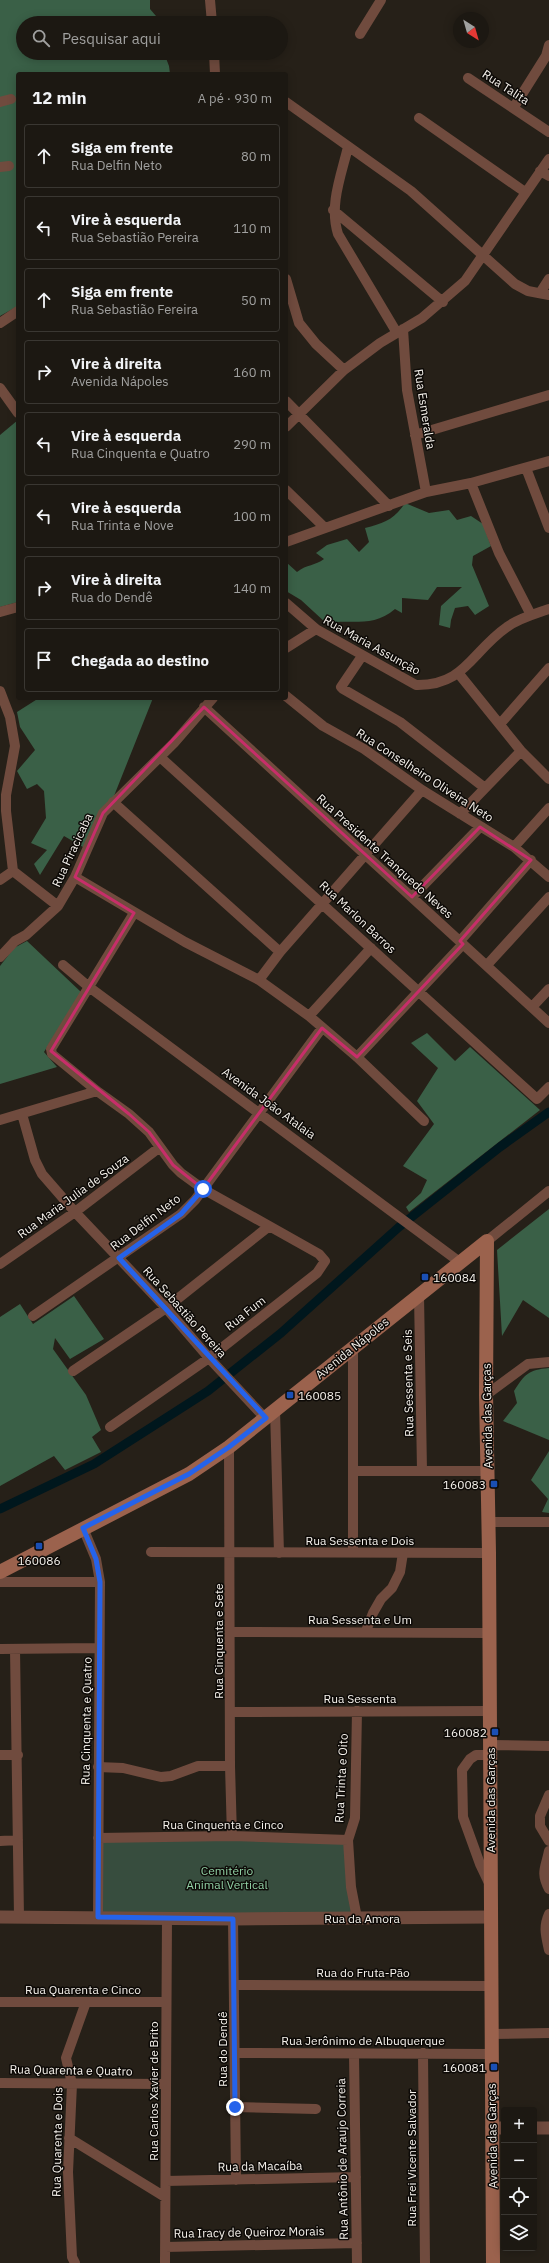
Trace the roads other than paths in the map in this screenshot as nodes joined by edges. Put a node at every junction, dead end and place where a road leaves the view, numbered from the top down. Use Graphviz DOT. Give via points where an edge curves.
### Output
graph roads {
  1 [pos="210,0"];
  2 [pos="381,0"];
  3 [pos="211,16"];
  4 [pos="360,34"];
  5 [pos="549,46"];
  6 [pos="214,60"];
  7 [pos="215,72"];
  8 [pos="468,78"];
  9 [pos="11,99"];
  10 [pos="0,102"];
  11 [pos="288,103"];
  12 [pos="514,107"];
  13 [pos="419,118"];
  14 [pos="549,132"];
  15 [pos="348,147"];
  16 [pos="549,159"];
  17 [pos="544,174"];
  18 [pos="525,192"];
  19 [pos="333,210"];
  20 [pos="484,256"];
  21 [pos="549,279"];
  22 [pos="288,286"];
  23 [pos="545,294"];
  24 [pos="443,302"];
  25 [pos="16,312"];
  26 [pos="0,323"];
  27 [pos="400,331"];
  28 [pos="344,370"];
  29 [pos="0,388"];
  30 [pos="549,395"];
  31 [pos="288,403"];
  32 [pos="16,410"];
  33 [pos="298,414"];
  34 [pos="288,425"];
  35 [pos="416,435"];
  36 [pos="549,461"];
  37 [pos="526,468"];
  38 [pos="471,483"];
  39 [pos="288,492"];
  40 [pos="426,492"];
  41 [pos="389,506"];
  42 [pos="324,527"];
  43 [pos="549,528"];
  44 [pos="288,541"];
  45 [pos="288,605"];
  46 [pos="16,608"];
  47 [pos="549,609"];
  48 [pos="0,612"];
  49 [pos="531,615"];
  50 [pos="316,629"];
  51 [pos="288,647"];
  52 [pos="362,656"];
  53 [pos="549,668"];
  54 [pos="459,674"];
  55 [pos="0,691"];
  56 [pos="288,698"];
  57 [pos="211,700"];
  58 [pos="204,707"];
  59 [pos="500,724"];
  60 [pos="521,751"];
  61 [pos="160,756"];
  62 [pos="549,779"];
  63 [pos="485,788"];
  64 [pos="422,790"];
  65 [pos="3,797"];
  66 [pos="113,802"];
  67 [pos="549,808"];
  68 [pos="460,814"];
  69 [pos="480,827"];
  70 [pos="514,847"];
  71 [pos="367,855"];
  72 [pos="531,860"];
  73 [pos="13,871"];
  74 [pos="75,877"];
  75 [pos="549,877"];
  76 [pos="0,880"];
  77 [pos="412,897"];
  78 [pos="549,897"];
  79 [pos="323,903"];
  80 [pos="58,906"];
  81 [pos="134,913"];
  82 [pos="462,942"];
  83 [pos="371,948"];
  84 [pos="280,952"];
  85 [pos="0,957"];
  86 [pos="63,965"];
  87 [pos="487,965"];
  88 [pos="259,980"];
  89 [pos="89,987"];
  90 [pos="549,989"];
  91 [pos="418,990"];
  92 [pos="532,1007"];
  93 [pos="308,1016"];
  94 [pos="549,1023"];
  95 [pos="322,1028"];
  96 [pos="357,1057"];
  97 [pos="549,1087"];
  98 [pos="97,1091"];
  99 [pos="259,1111"];
  100 [pos="22,1114"];
  101 [pos="0,1120"];
  102 [pos="424,1120"];
  103 [pos="160,1147"];
  104 [pos="203,1189"];
  105 [pos="549,1191"];
  106 [pos="75,1212"];
  107 [pos="268,1227"];
  108 [pos="487,1241"];
  109 [pos="119,1258"];
  110 [pos="460,1263"];
  111 [pos="0,1264"];
  112 [pos="419,1295"];
  113 [pos="166,1308"];
  114 [pos="33,1316"];
  115 [pos="353,1347"];
  116 [pos="209,1358"];
  117 [pos="549,1362"];
  118 [pos="73,1371"];
  119 [pos="486,1395"];
  120 [pos="270,1414"];
  121 [pos="110,1427"];
  122 [pos="229,1447"];
  123 [pos="422,1471"];
  124 [pos="488,1471"];
  125 [pos="353,1472"];
  126 [pos="488,1522"];
  127 [pos="549,1522"];
  128 [pos="83,1528"];
  129 [pos="152,1552"];
  130 [pos="353,1552"];
  131 [pos="231,1553"];
  132 [pos="279,1553"];
  133 [pos="404,1553"];
  134 [pos="489,1553"];
  135 [pos="0,1572"];
  136 [pos="0,1582"];
  137 [pos="100,1582"];
  138 [pos="366,1631"];
  139 [pos="231,1632"];
  140 [pos="489,1633"];
  141 [pos="99,1648"];
  142 [pos="0,1649"];
  143 [pos="15,1649"];
  144 [pos="357,1711"];
  145 [pos="489,1711"];
  146 [pos="230,1712"];
  147 [pos="549,1746"];
  148 [pos="489,1750"];
  149 [pos="0,1755"];
  150 [pos="18,1755"];
  151 [pos="230,1766"];
  152 [pos="98,1767"];
  153 [pos="549,1795"];
  154 [pos="232,1836"];
  155 [pos="98,1838"];
  156 [pos="18,1840"];
  157 [pos="348,1840"];
  158 [pos="0,1841"];
  159 [pos="549,1841"];
  160 [pos="549,1851"];
  161 [pos="490,1886"];
  162 [pos="549,1889"];
  163 [pos="549,1914"];
  164 [pos="0,1917"];
  165 [pos="19,1917"];
  166 [pos="98,1917"];
  167 [pos="490,1917"];
  168 [pos="167,1918"];
  169 [pos="357,1918"];
  170 [pos="233,1919"];
  171 [pos="549,1950"];
  172 [pos="234,1984"];
  173 [pos="491,1986"];
  174 [pos="0,2002"];
  175 [pos="86,2002"];
  176 [pos="166,2002"];
  177 [pos="549,2033"];
  178 [pos="492,2034"];
  179 [pos="235,2053"];
  180 [pos="423,2053"];
  181 [pos="354,2054"];
  182 [pos="491,2054"];
  183 [pos="0,2083"];
  184 [pos="72,2084"];
  185 [pos="166,2084"];
  186 [pos="235,2107"];
  187 [pos="316,2109"];
  188 [pos="498,2128"];
  189 [pos="537,2128"];
  190 [pos="549,2128"];
  191 [pos="69,2138"];
  192 [pos="356,2177"];
  193 [pos="236,2180"];
  194 [pos="166,2181"];
  195 [pos="165,2197"];
  196 [pos="357,2243"];
  197 [pos="165,2246"];
  198 [pos="75,2263"];
  199 [pos="165,2263"];
  200 [pos="357,2263"];
  201 [pos="425,2263"];
  202 [pos="493,2263"];
  1 -- 3 [label="street"];
  2 -- 4 [label="street"];
  5 -- 12 [label="street" via="546,56"];
  6 -- 7 [label="street"];
  8 -- 12 [label="street, Rua Talita"];
  9 -- 10 [label="street"];
  11 -- 15 [label="street"];
  12 -- 14 [label="street, Rua Talita"];
  13 -- 18 [label="street"];
  15 -- 19 [label="street"];
  15 -- 20 [label="street" via="411,191"];
  16 -- 17 [label="street"];
  17 -- 18 [label="street"];
  18 -- 20 [label="street"];
  19 -- 24 [label="street"];
  19 -- 27 [label="street" via="338,234"];
  20 -- 23 [label="street" via="515,284 528,291"];
  20 -- 24 [label="street" via="465,281"];
  21 -- 23 [label="street"];
  22 -- 28 [label="street" via="299,323 316,344"];
  24 -- 27 [label="street"];
  25 -- 26 [label="street"];
  27 -- 28 [label="street"];
  27 -- 35 [label="street, Rua Esmeralda"];
  28 -- 33 [label="street"];
  29 -- 32 [label="street"];
  30 -- 35 [label="street"];
  31 -- 33 [label="street"];
  33 -- 34 [label="street"];
  33 -- 41 [label="street"];
  35 -- 40 [label="street, Rua Esmeralda"];
  36 -- 37 [label="street"];
  37 -- 38 [label="street"];
  37 -- 43 [label="street"];
  38 -- 40 [label="street"];
  38 -- 49 [label="street" via="499,553"];
  39 -- 42 [label="street"];
  40 -- 41 [label="street"];
  41 -- 42 [label="street"];
  42 -- 44 [label="street"];
  45 -- 50 [label="street, Rua Maria Assunção"];
  46 -- 48 [label="street"];
  47 -- 49 [label="street, Rua Maria Assunção"];
  49 -- 54 [label="street, Rua Maria Assunção" via="508,626 486,644"];
  50 -- 51 [label="street"];
  50 -- 52 [label="street, Rua Maria Assunção"];
  52 -- 54 [label="street, Rua Maria Assunção" via="416,685 433,686"];
  52 -- 63 [label="street" via="341,687 400,722"];
  53 -- 59 [label="street"];
  54 -- 59 [label="street"];
  55 -- 65 [label="street" via="10,717 15,746"];
  56 -- 64 [label="street, Rua Conselheiro Oliveira Neto" via="323,726 364,750"];
  57 -- 58 [label="street, Rua Piracicaba"];
  58 -- 61 [label="street, Rua Piracicaba"];
  58 -- 71 [label="street, Rua Presidente Tranquedo Neves"];
  59 -- 60 [label="street"];
  60 -- 62 [label="street"];
  60 -- 63 [label="street"];
  61 -- 66 [label="street, Rua Piracicaba"];
  61 -- 79 [label="street, Rua Marlon Barros"];
  63 -- 68 [label="street"];
  64 -- 68 [label="street, Rua Conselheiro Oliveira Neto"];
  64 -- 71 [label="street"];
  65 -- 73 [label="street"];
  66 -- 74 [label="street, Rua Piracicaba" via="98,821"];
  66 -- 84 [label="street"];
  67 -- 70 [label="street"];
  68 -- 69 [label="street, Rua Conselheiro Oliveira Neto"];
  69 -- 70 [label="street, Rua Conselheiro Oliveira Neto"];
  69 -- 77 [label="street"];
  70 -- 72 [label="street, Rua Conselheiro Oliveira Neto"];
  71 -- 77 [label="street, Rua Presidente Tranquedo Neves"];
  71 -- 79 [label="street"];
  72 -- 75 [label="street, Rua Conselheiro Oliveira Neto"];
  72 -- 82 [label="street"];
  73 -- 76 [label="street"];
  73 -- 80 [label="street"];
  74 -- 80 [label="street, Rua Piracicaba"];
  74 -- 81 [label="street"];
  77 -- 82 [label="street, Rua Presidente Tranquedo Neves"];
  78 -- 87 [label="street"];
  79 -- 83 [label="street, Rua Marlon Barros"];
  79 -- 84 [label="street"];
  80 -- 85 [label="street, Rua Piracicaba" via="31,931 15,941"];
  81 -- 88 [label="street"];
  81 -- 89 [label="street"];
  82 -- 87 [label="street, Rua Presidente Tranquedo Neves"];
  82 -- 91 [label="street"];
  83 -- 91 [label="street, Rua Marlon Barros"];
  83 -- 93 [label="street"];
  84 -- 88 [label="street"];
  86 -- 89 [label="street, Avenida João Atalaia"];
  87 -- 92 [label="street, Rua Presidente Tranquedo Neves"];
  88 -- 93 [label="street"];
  89 -- 98 [label="street" via="51,1049 52,1054"];
  89 -- 99 [label="street, Avenida João Atalaia"];
  90 -- 92 [label="street"];
  91 -- 96 [label="street"];
  91 -- 97 [label="street, Rua Marlon Barros" via="537,1099"];
  92 -- 94 [label="street, Rua Presidente Tranquedo Neves"];
  93 -- 95 [label="street"];
  95 -- 96 [label="street"];
  95 -- 99 [label="street, Rua Delfin Neto"];
  96 -- 102 [label="street"];
  98 -- 100 [label="street"];
  98 -- 103 [label="street" via="129,1114"];
  99 -- 104 [label="street, Rua Delfin Neto"];
  99 -- 110 [label="street, Avenida João Atalaia"];
  100 -- 101 [label="street"];
  100 -- 106 [label="street, Rua Sebastião Pereira" via="37,1167"];
  103 -- 104 [label="street" via="173,1165"];
  103 -- 106 [label="street, Rua Maria Julia de Souza"];
  104 -- 107 [label="street"];
  104 -- 109 [label="street, Rua Delfin Neto" via="181,1214"];
  105 -- 108 [label="street, Avenida Nápoles"];
  106 -- 109 [label="street, Rua Sebastião Pereira"];
  106 -- 111 [label="street, Rua Maria Julia de Souza"];
  107 -- 113 [label="street"];
  107 -- 116 [label="street, Rua Fum" via="319,1254 325,1261 317,1273"];
  108 -- 110 [label="main road, Avenida Nápoles"];
  108 -- 119 [label="main road, Avenida das Garças"];
  109 -- 113 [label="street, Rua Sebastião Pereira"];
  109 -- 114 [label="street, Rua Delfin Neto"];
  110 -- 112 [label="main road, Avenida Nápoles"];
  112 -- 115 [label="main road, Avenida Nápoles"];
  112 -- 123 [label="street, Rua Sessenta e Seis"];
  113 -- 116 [label="street, Rua Sebastião Pereira"];
  113 -- 118 [label="street"];
  115 -- 120 [label="main road, Avenida Nápoles"];
  115 -- 125 [label="street"];
  116 -- 120 [label="street, Rua Sebastião Pereira" via="226,1377"];
  116 -- 121 [label="street, Rua Fum"];
  117 -- 119 [label="street" via="528,1364"];
  119 -- 124 [label="main road, Avenida das Garças"];
  120 -- 122 [label="main road, Avenida Nápoles"];
  120 -- 132 [label="street"];
  122 -- 128 [label="main road, Avenida Nápoles" via="189,1474"];
  122 -- 131 [label="street, Rua Cinquenta e Sete"];
  123 -- 124 [label="street"];
  123 -- 125 [label="street"];
  124 -- 126 [label="main road, Avenida das Garças"];
  125 -- 130 [label="street"];
  126 -- 127 [label="street"];
  126 -- 134 [label="main road, Avenida das Garças"];
  128 -- 135 [label="main road, Avenida Nápoles"];
  128 -- 137 [label="street, Rua Cinquenta e Quatro" via="96,1559"];
  129 -- 131 [label="street, Rua Sessenta e Dois"];
  130 -- 132 [label="street, Rua Sessenta e Dois"];
  130 -- 133 [label="street, Rua Sessenta e Dois"];
  131 -- 132 [label="street, Rua Sessenta e Dois"];
  131 -- 139 [label="street, Rua Cinquenta e Sete"];
  133 -- 134 [label="street, Rua Sessenta e Dois"];
  133 -- 138 [label="street" via="400,1572 392,1588 381,1599"];
  134 -- 140 [label="main road, Avenida das Garças"];
  136 -- 137 [label="street"];
  137 -- 141 [label="street, Rua Cinquenta e Quatro"];
  138 -- 139 [label="street, Rua Sessenta e Um"];
  138 -- 140 [label="street, Rua Sessenta e Um"];
  139 -- 146 [label="street, Rua Cinquenta e Sete"];
  140 -- 145 [label="main road, Avenida das Garças"];
  141 -- 143 [label="street"];
  141 -- 152 [label="street, Rua Cinquenta e Quatro"];
  142 -- 143 [label="street"];
  143 -- 150 [label="street"];
  144 -- 145 [label="street, Rua Sessenta"];
  144 -- 146 [label="street, Rua Sessenta"];
  144 -- 157 [label="street, Rua Trinta e Oito" via="355,1818"];
  145 -- 148 [label="main road, Avenida das Garças"];
  146 -- 151 [label="street, Rua Cinquenta e Sete"];
  147 -- 148 [label="street"];
  148 -- 161 [label="main road, Avenida das Garças"];
  148 -- 161 [label="street" via="470,1759 462,1770 463,1817"];
  149 -- 150 [label="street"];
  150 -- 156 [label="street"];
  151 -- 152 [label="street" via="198,1766 161,1777 123,1768"];
  151 -- 154 [label="street, Rua Cinquenta e Sete"];
  152 -- 155 [label="street, Rua Cinquenta e Quatro"];
  153 -- 159 [label="street" via="540,1816 540,1826"];
  154 -- 155 [label="street, Rua Cinquenta e Cinco"];
  154 -- 157 [label="street, Rua Cinquenta e Cinco"];
  155 -- 166 [label="street, Rua Cinquenta e Quatro"];
  156 -- 158 [label="street"];
  156 -- 165 [label="street"];
  157 -- 169 [label="street, Rua Trinta e Oito" via="351,1887"];
  160 -- 162 [label="street" via="544,1868 545,1882"];
  161 -- 167 [label="main road, Avenida das Garças"];
  163 -- 171 [label="street" via="545,1932"];
  164 -- 165 [label="street, Rua da Amora"];
  165 -- 166 [label="street, Rua da Amora"];
  166 -- 168 [label="street, Rua da Amora"];
  167 -- 169 [label="street, Rua da Amora"];
  167 -- 173 [label="main road, Avenida das Garças"];
  168 -- 170 [label="street, Rua da Amora"];
  168 -- 176 [label="street, Rua Carlos Xavier de Brito"];
  169 -- 170 [label="street, Rua da Amora"];
  170 -- 172 [label="street, Rua do Dendê"];
  172 -- 173 [label="street, Rua do Fruta-Pão"];
  172 -- 179 [label="street, Rua do Dendê"];
  173 -- 178 [label="main road, Avenida das Garças"];
  174 -- 175 [label="street, Rua Quarenta e Cinco"];
  175 -- 176 [label="street, Rua Quarenta e Cinco"];
  175 -- 184 [label="street, Rua Quarenta e Dois" via="66,2052"];
  176 -- 185 [label="street, Rua Carlos Xavier de Brito"];
  177 -- 178 [label="street"];
  178 -- 182 [label="main road, Avenida das Garças"];
  179 -- 181 [label="street, Rua Jerônimo de Albuquerque"];
  179 -- 186 [label="street, Rua do Dendê"];
  180 -- 181 [label="street, Rua Jerônimo de Albuquerque"];
  180 -- 182 [label="street, Rua Jerônimo de Albuquerque"];
  180 -- 201 [label="street, Rua Frei Vicente Salvador"];
  181 -- 192 [label="street, Rua Antônio de Araujo Correia"];
  182 -- 188 [label="main road, Avenida das Garças"];
  183 -- 184 [label="street, Rua Quarenta e Quatro"];
  184 -- 185 [label="street, Rua Quarenta e Quatro"];
  184 -- 191 [label="street, Rua Quarenta e Dois"];
  185 -- 194 [label="street, Rua Carlos Xavier de Brito"];
  186 -- 187 [label="street"];
  186 -- 193 [label="street, Rua do Dendê"];
  188 -- 202 [label="main road, Avenida das Garças"];
  189 -- 190 [label="street"];
  191 -- 195 [label="street"];
  191 -- 198 [label="street, Rua Quarenta e Dois" via="72,2257"];
  192 -- 193 [label="street, Rua da Macaíba"];
  192 -- 196 [label="street, Rua Antônio de Araujo Correia"];
  193 -- 194 [label="street, Rua da Macaíba"];
  194 -- 195 [label="street, Rua Carlos Xavier de Brito"];
  195 -- 197 [label="street, Rua Carlos Xavier de Brito"];
  196 -- 197 [label="street, Rua Iracy de Queiroz Morais"];
  196 -- 200 [label="street, Rua Antônio de Araujo Correia"];
  197 -- 199 [label="street, Rua Carlos Xavier de Brito"];
}
